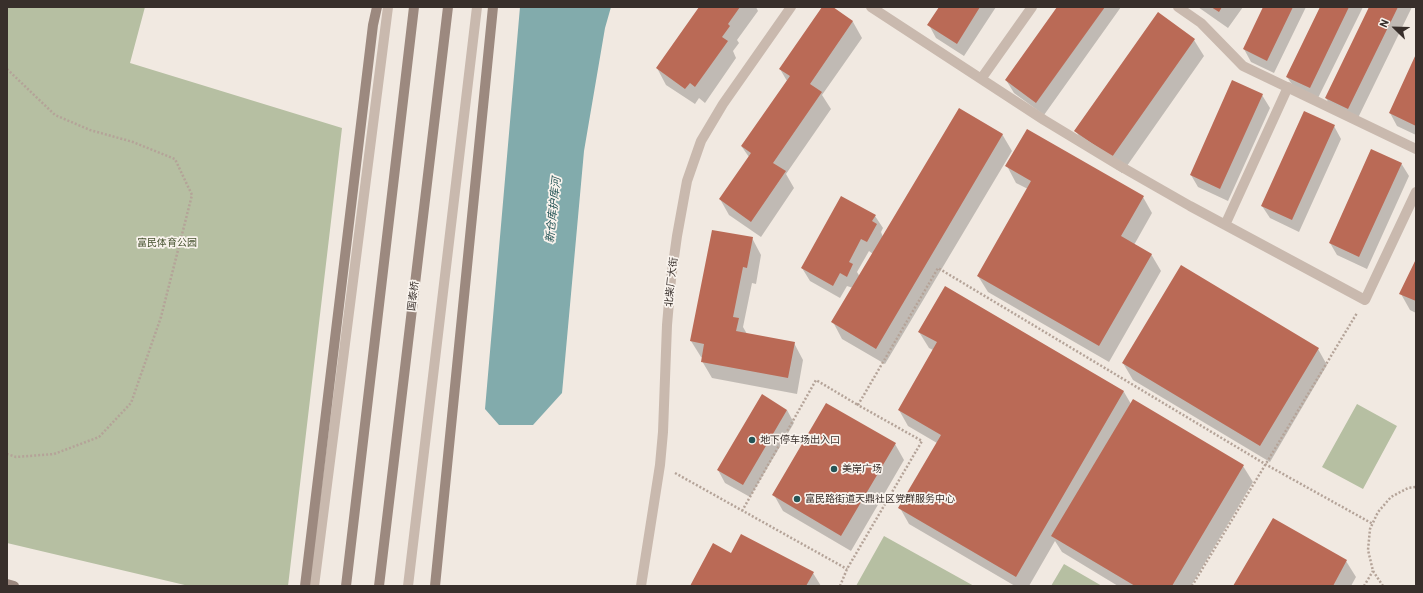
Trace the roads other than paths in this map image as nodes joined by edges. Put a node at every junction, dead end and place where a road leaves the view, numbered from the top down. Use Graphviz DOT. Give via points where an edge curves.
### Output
graph roads {
  1 [pos="377,7"];
  2 [pos="388,7"];
  3 [pos="414,7"];
  4 [pos="448,7"];
  5 [pos="477,7"];
  6 [pos="493,7"];
  7 [pos="791,7"];
  8 [pos="871,7"];
  9 [pos="1032,7"];
  10 [pos="1178,7"];
  11 [pos="981,79"];
  12 [pos="1288,87"];
  13 [pos="1416,149"];
  14 [pos="1416,192"];
  15 [pos="1225,225"];
  16 [pos="7,584"];
  17 [pos="14,586"];
  18 [pos="305,586"];
  19 [pos="314,586"];
  20 [pos="346,586"];
  21 [pos="379,586"];
  22 [pos="408,586"];
  23 [pos="435,586"];
  24 [pos="642,586"];
  1 -- 18 [label="main road"];
  2 -- 19 [label="street"];
  3 -- 20 [label="main road"];
  4 -- 21 [label="main road, 国泰桥"];
  5 -- 22 [label="street"];
  6 -- 23 [label="main road"];
  7 -- 24 [label="street, 北柴厂大街" via="723,104 701,141 687,181 677,236 667,325 660,465"];
  8 -- 11 [label="street"];
  9 -- 11 [label="street"];
  10 -- 12 [label="street" via="1201,23 1243,66"];
  11 -- 15 [label="street" via="1114,162"];
  12 -- 13 [label="street"];
  12 -- 15 [label="street"];
  14 -- 15 [label="street" via="1365,300"];
  16 -- 17 [label="main road"];
}
